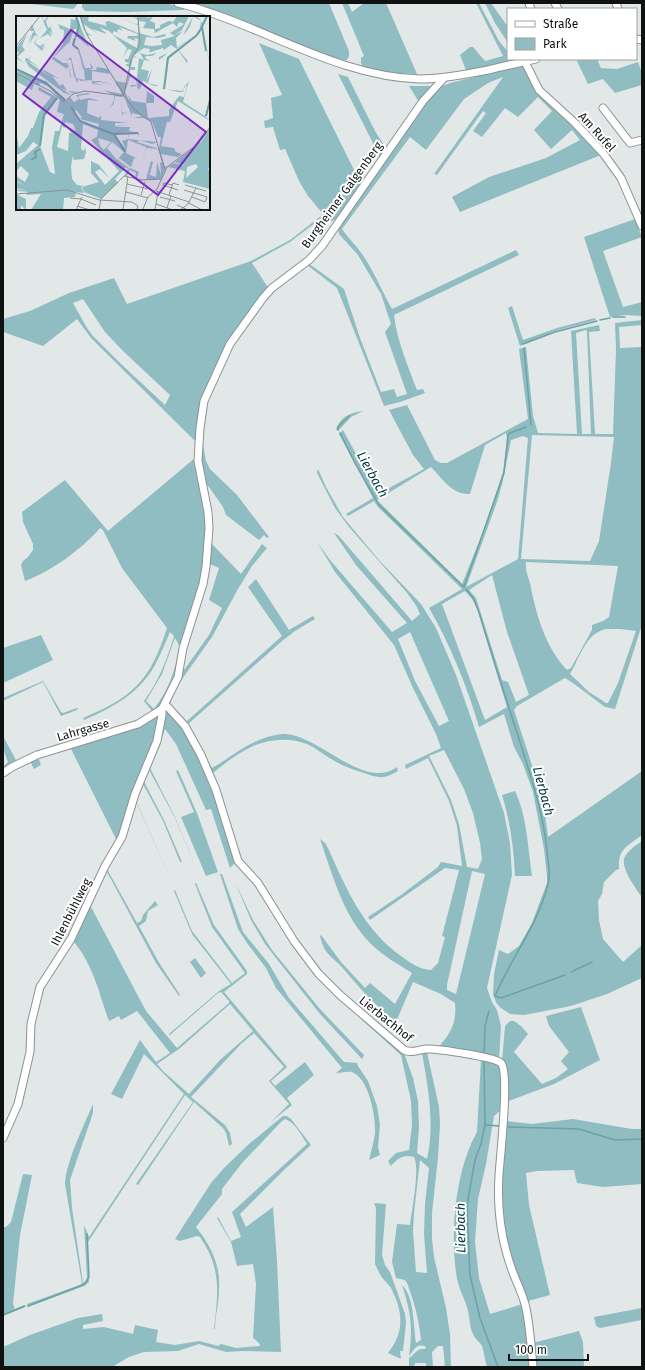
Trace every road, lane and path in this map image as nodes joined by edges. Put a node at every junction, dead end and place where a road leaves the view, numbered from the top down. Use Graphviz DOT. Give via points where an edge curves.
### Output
graph roads {
  1 [pos="178,3"];
  2 [pos="532,60"];
  3 [pos="525,62"];
  4 [pos="444,78"];
  5 [pos="603,108"];
  6 [pos="642,140"];
  7 [pos="642,226"];
  8 [pos="164,707"];
  9 [pos="155,714"];
  10 [pos="161,720"];
  11 [pos="3,773"];
  12 [pos="3,1138"];
  13 [pos="533,1367"];
  1 -- 4 [label="street" via="341,64 397,77"];
  2 -- 3 [label="street"];
  3 -- 4 [label="street"];
  3 -- 7 [label="street, Am Rufel" via="539,90 575,123 621,178"];
  4 -- 8 [label="street, Burgheimer Galgenberg" via="419,107 322,246 263,298 230,344 204,401 198,461 208,512 206,567 183,648 178,677"];
  5 -- 6 [label="street" via="630,143"];
  8 -- 9 [label="street, Lahrgasse"];
  8 -- 10 [label="street, Ihlenbühlweg"];
  8 -- 13 [label="street, Lierbachhof" via="184,726 204,761 216,790 238,861 258,883 294,941 328,984 408,1052 428,1049 490,1058 500,1062 504,1067 499,1207 511,1268 525,1303"];
  9 -- 10 [label="street"];
  9 -- 11 [label="street, Lahrgasse" via="138,724 37,755"];
  10 -- 12 [label="street, Ihlenbühlweg" via="157,741 135,794 122,837 105,866 71,939 40,987 31,1024 30,1052 18,1104"];
}
